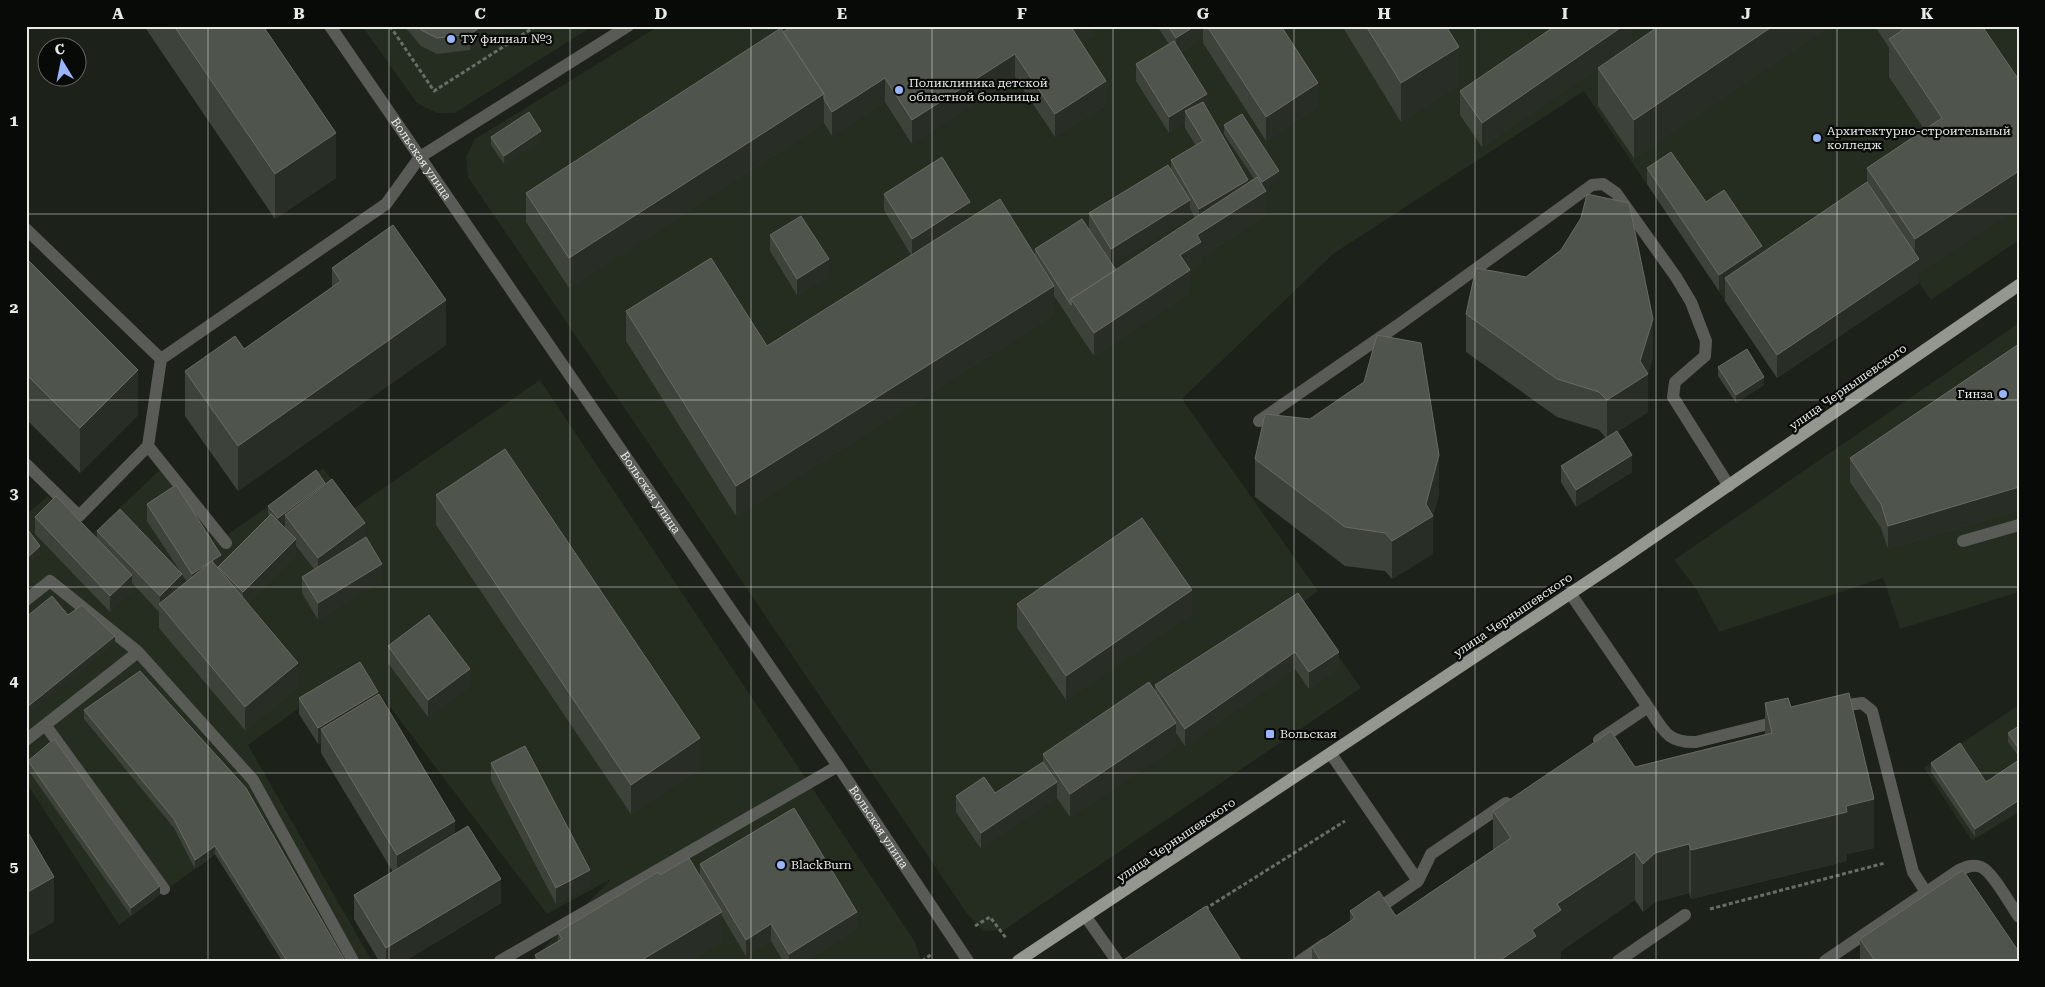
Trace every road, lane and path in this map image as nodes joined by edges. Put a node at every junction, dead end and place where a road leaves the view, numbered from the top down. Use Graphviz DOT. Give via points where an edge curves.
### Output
graph roads {
  1 [pos="330,26"];
  2 [pos="390,26"];
  3 [pos="536,26"];
  4 [pos="628,26"];
  5 [pos="420,157"];
  6 [pos="26,229"];
  7 [pos="2019,286"];
  8 [pos="160,359"];
  9 [pos="1259,421"];
  10 [pos="148,446"];
  11 [pos="26,464"];
  12 [pos="1729,486"];
  13 [pos="2019,525"];
  14 [pos="1963,541"];
  15 [pos="226,543"];
  16 [pos="1570,593"];
  17 [pos="26,600"];
  18 [pos="138,652"];
  19 [pos="1648,707"];
  20 [pos="1821,711"];
  21 [pos="1792,718"];
  22 [pos="46,726"];
  23 [pos="26,740"];
  24 [pos="1591,745"];
  25 [pos="1331,754"];
  26 [pos="838,766"];
  27 [pos="1519,794"];
  28 [pos="1367,807"];
  29 [pos="1909,857"];
  30 [pos="1418,881"];
  31 [pos="164,889"];
  32 [pos="1926,892"];
  33 [pos="1198,913"];
  34 [pos="1685,916"];
  35 [pos="1086,917"];
  36 [pos="2019,917"];
  37 [pos="1363,918"];
  38 [pos="1332,939"];
  39 [pos="354,961"];
  40 [pos="500,961"];
  41 [pos="968,961"];
  42 [pos="1018,961"];
  43 [pos="1117,961"];
  44 [pos="1300,961"];
  45 [pos="1618,961"];
  46 [pos="1825,961"];
  1 -- 5 [label="street, Вольская улица"];
  2 -- 3 [label="path" via="434,91"];
  4 -- 5 [label="street"];
  5 -- 8 [label="street" via="386,204"];
  5 -- 26 [label="street, Вольская улица"];
  6 -- 8 [label="street"];
  7 -- 12 [label="main road, улица Чернышевского"];
  8 -- 10 [label="street"];
  9 -- 12 [label="street" via="1401,324 1592,185 1603,184 1616,193 1691,302 1706,341 1704,356 1675,382 1673,397"];
  10 -- 11 [label="street" via="79,516"];
  10 -- 15 [label="street"];
  12 -- 16 [label="main road, улица Чернышевского"];
  13 -- 14 [label="street"];
  16 -- 19 [label="street"];
  16 -- 25 [label="main road, улица Чернышевского"];
  17 -- 18 [label="street" via="50,581"];
  18 -- 22 [label="street"];
  18 -- 39 [label="street" via="253,780"];
  19 -- 21 [label="street" via="1668,737 1682,742 1696,742"];
  19 -- 24 [label="street"];
  20 -- 29 [label="street" via="1862,703 1872,711"];
  22 -- 23 [label="street"];
  22 -- 31 [label="street"];
  25 -- 28 [label="street"];
  25 -- 35 [label="main road, улица Чернышевского"];
  26 -- 40 [label="street"];
  26 -- 41 [label="street, Вольская улица"];
  27 -- 30 [label="street" via="1431,854"];
  28 -- 30 [label="street"];
  28 -- 33 [label="path"];
  29 -- 32 [label="street" via="1913,872"];
  29 -- 34 [label="path"];
  30 -- 37 [label="street"];
  32 -- 36 [label="street" via="1958,870 1971,866 1983,868"];
  32 -- 46 [label="street"];
  34 -- 45 [label="street"];
  35 -- 42 [label="main road, улица Чернышевского"];
  35 -- 43 [label="street"];
  38 -- 44 [label="street"];
}
